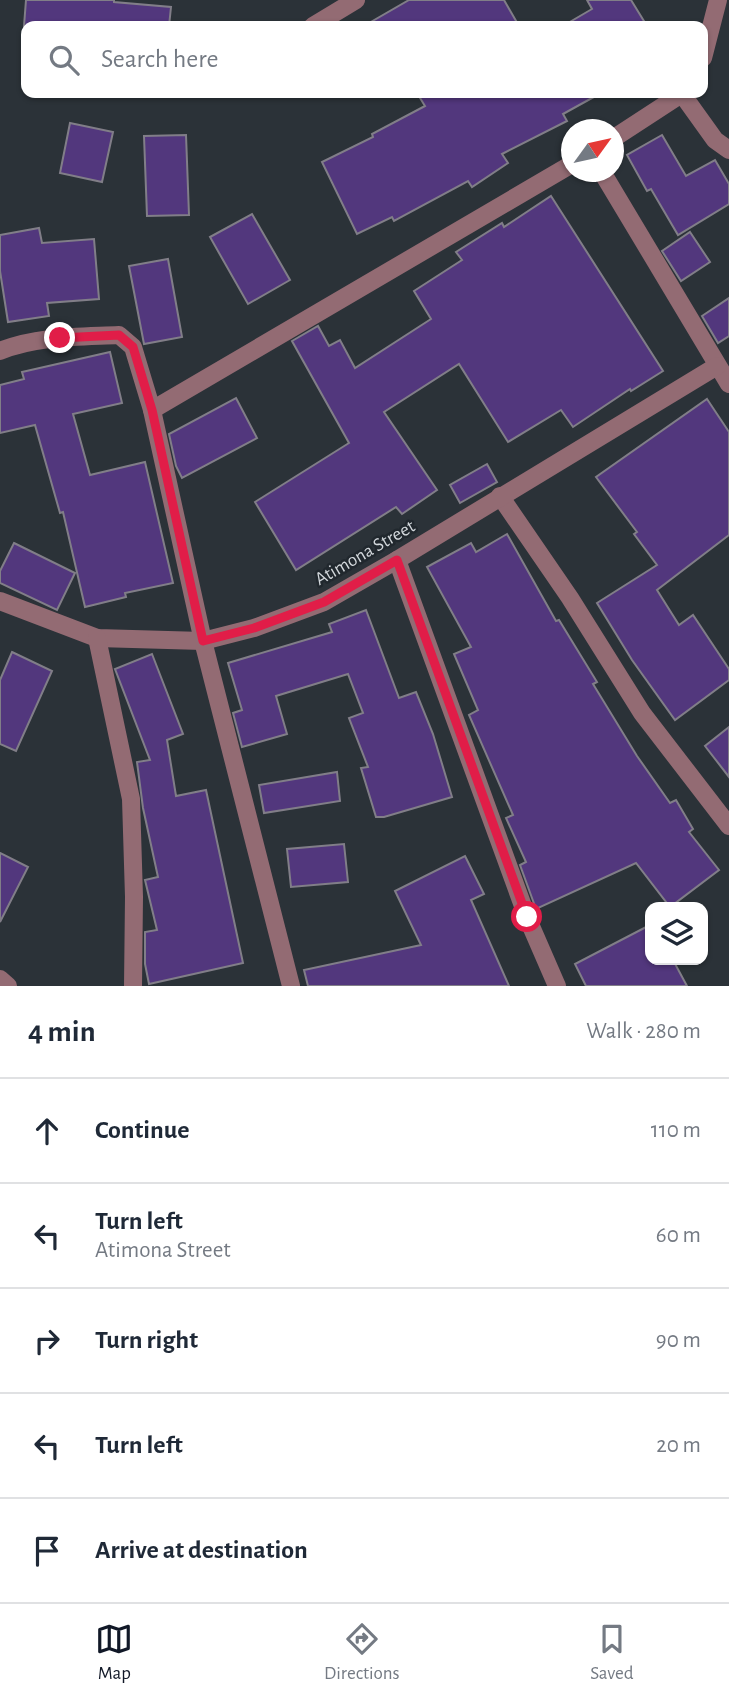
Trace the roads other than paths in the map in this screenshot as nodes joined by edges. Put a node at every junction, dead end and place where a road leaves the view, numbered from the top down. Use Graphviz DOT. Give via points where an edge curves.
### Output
graph roads {
  1 [pos="356,0"];
  2 [pos="718,0"];
  3 [pos="321,21"];
  4 [pos="708,39"];
  5 [pos="676,98"];
  6 [pos="685,98"];
  7 [pos="624,132"];
  8 [pos="729,150"];
  9 [pos="561,170"];
  10 [pos="608,182"];
  11 [pos="0,351"];
  12 [pos="717,366"];
  13 [pos="729,384"];
  14 [pos="152,410"];
  15 [pos="500,496"];
  16 [pos="397,560"];
  17 [pos="0,601"];
  18 [pos="96,638"];
  19 [pos="203,641"];
  20 [pos="729,826"];
  21 [pos="0,979"];
  22 [pos="9,986"];
  23 [pos="134,986"];
  24 [pos="291,986"];
  25 [pos="556,986"];
  1 -- 3 [label="street"];
  2 -- 4 [label="street"];
  5 -- 7 [label="street"];
  6 -- 8 [label="street" via="715,140"];
  9 -- 14 [label="street"];
  10 -- 12 [label="street"];
  11 -- 14 [label="street" via="60,338 119,335 133,347"];
  12 -- 13 [label="street"];
  12 -- 15 [label="street, Atimona Street"];
  14 -- 19 [label="street"];
  15 -- 16 [label="street, Atimona Street"];
  15 -- 20 [label="street" via="642,713"];
  16 -- 19 [label="street, Atimona Street" via="324,602"];
  16 -- 25 [label="street"];
  17 -- 18 [label="street, Atimona Street"];
  18 -- 19 [label="street, Atimona Street"];
  18 -- 23 [label="street" via="131,799"];
  19 -- 24 [label="street"];
  21 -- 22 [label="street"];
}
